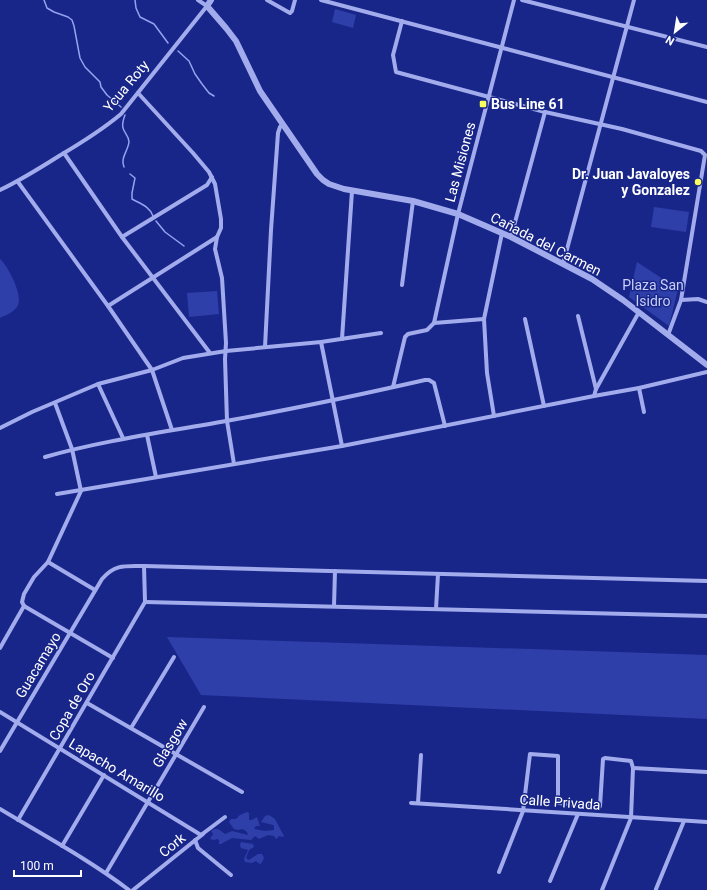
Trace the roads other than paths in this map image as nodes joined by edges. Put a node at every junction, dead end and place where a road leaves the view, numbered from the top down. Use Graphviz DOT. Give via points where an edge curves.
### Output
graph roads {
  1 [pos="198,0"];
  2 [pos="211,0"];
  3 [pos="268,0"];
  4 [pos="295,0"];
  5 [pos="321,0"];
  6 [pos="514,0"];
  7 [pos="522,0"];
  8 [pos="634,0"];
  9 [pos="207,6"];
  10 [pos="402,21"];
  11 [pos="626,27"];
  12 [pos="707,47"];
  13 [pos="501,48"];
  14 [pos="613,76"];
  15 [pos="138,92"];
  16 [pos="488,97"];
  17 [pos="707,102"];
  18 [pos="545,112"];
  19 [pos="283,124"];
  20 [pos="601,124"];
  21 [pos="64,153"];
  22 [pos="212,178"];
  23 [pos="18,182"];
  24 [pos="0,190"];
  25 [pos="352,191"];
  26 [pos="413,202"];
  27 [pos="458,214"];
  28 [pos="502,233"];
  29 [pos="122,237"];
  30 [pos="217,237"];
  31 [pos="511,237"];
  32 [pos="563,264"];
  33 [pos="152,278"];
  34 [pos="402,285"];
  35 [pos="681,300"];
  36 [pos="707,302"];
  37 [pos="108,306"];
  38 [pos="639,312"];
  39 [pos="578,316"];
  40 [pos="484,319"];
  41 [pos="525,319"];
  42 [pos="434,323"];
  43 [pos="382,333"];
  44 [pos="668,335"];
  45 [pos="342,339"];
  46 [pos="321,342"];
  47 [pos="264,347"];
  48 [pos="226,351"];
  49 [pos="210,353"];
  50 [pos="707,364"];
  51 [pos="152,370"];
  52 [pos="707,372"];
  53 [pos="98,384"];
  54 [pos="393,387"];
  55 [pos="639,388"];
  56 [pos="596,389"];
  57 [pos="594,396"];
  58 [pos="333,400"];
  59 [pos="55,403"];
  60 [pos="544,406"];
  61 [pos="644,412"];
  62 [pos="494,416"];
  63 [pos="226,421"];
  64 [pos="444,426"];
  65 [pos="0,428"];
  66 [pos="172,430"];
  67 [pos="146,435"];
  68 [pos="123,438"];
  69 [pos="342,446"];
  70 [pos="72,449"];
  71 [pos="45,457"];
  72 [pos="234,464"];
  73 [pos="156,477"];
  74 [pos="81,491"];
  75 [pos="56,494"];
  76 [pos="48,562"];
  77 [pos="144,566"];
  78 [pos="335,571"];
  79 [pos="438,574"];
  80 [pos="707,581"];
  81 [pos="95,590"];
  82 [pos="145,602"];
  83 [pos="24,606"];
  84 [pos="334,606"];
  85 [pos="436,609"];
  86 [pos="707,616"];
  87 [pos="70,633"];
  88 [pos="0,648"];
  89 [pos="174,657"];
  90 [pos="113,658"];
  91 [pos="87,703"];
  92 [pos="204,707"];
  93 [pos="0,712"];
  94 [pos="17,722"];
  95 [pos="131,728"];
  96 [pos="60,748"];
  97 [pos="0,751"];
  98 [pos="176,754"];
  99 [pos="421,755"];
  100 [pos="633,768"];
  101 [pos="707,772"];
  102 [pos="104,775"];
  103 [pos="242,792"];
  104 [pos="148,802"];
  105 [pos="411,803"];
  106 [pos="418,804"];
  107 [pos="0,809"];
  108 [pos="523,810"];
  109 [pos="578,814"];
  110 [pos="225,817"];
  111 [pos="631,818"];
  112 [pos="18,820"];
  113 [pos="684,821"];
  114 [pos="707,822"];
  115 [pos="196,840"];
  116 [pos="62,846"];
  117 [pos="499,872"];
  118 [pos="106,873"];
  119 [pos="231,875"];
  120 [pos="550,881"];
  121 [pos="656,889"];
  122 [pos="129,890"];
  123 [pos="133,890"];
  124 [pos="602,890"];
  1 -- 9 [label="street"];
  2 -- 9 [label="street, Ycua Roty"];
  3 -- 4 [label="street" via="290,13"];
  5 -- 10 [label="street"];
  6 -- 13 [label="street, Las Misiones"];
  7 -- 11 [label="street"];
  8 -- 11 [label="street"];
  9 -- 15 [label="street, Ycua Roty"];
  9 -- 19 [label="street, Cañada del Carmen" via="236,41 260,91"];
  10 -- 13 [label="street"];
  10 -- 16 [label="street" via="393,55 396,72"];
  11 -- 12 [label="street"];
  11 -- 14 [label="street"];
  13 -- 14 [label="street"];
  13 -- 16 [label="street, Las Misiones"];
  14 -- 17 [label="street"];
  14 -- 20 [label="street"];
  15 -- 21 [label="street, Ycua Roty" via="121,114 109,124"];
  15 -- 22 [label="street" via="178,135"];
  16 -- 18 [label="street"];
  16 -- 27 [label="street, Las Misiones"];
  18 -- 20 [label="street"];
  18 -- 31 [label="street"];
  19 -- 25 [label="street, Cañada del Carmen" via="320,177 329,184"];
  19 -- 47 [label="street" via="278,133"];
  20 -- 32 [label="street"];
  20 -- 35 [label="street" via="701,150 705,155"];
  21 -- 23 [label="street, Ycua Roty"];
  21 -- 29 [label="street"];
  22 -- 29 [label="street" via="207,185"];
  22 -- 30 [label="street" via="221,219"];
  23 -- 24 [label="street, Ycua Roty"];
  23 -- 37 [label="street"];
  25 -- 26 [label="street, Cañada del Carmen"];
  25 -- 45 [label="street"];
  26 -- 27 [label="street, Cañada del Carmen"];
  26 -- 34 [label="street"];
  27 -- 28 [label="street, Cañada del Carmen"];
  27 -- 42 [label="street, Las Misiones"];
  28 -- 31 [label="street, Cañada del Carmen"];
  28 -- 40 [label="street"];
  29 -- 33 [label="street"];
  30 -- 33 [label="street"];
  30 -- 48 [label="street" via="215,249 222,278"];
  31 -- 32 [label="street, Cañada del Carmen"];
  32 -- 38 [label="street, Cañada del Carmen" via="592,279"];
  33 -- 37 [label="street"];
  33 -- 49 [label="street"];
  35 -- 36 [label="street" via="698,299"];
  35 -- 44 [label="street"];
  37 -- 51 [label="street"];
  38 -- 44 [label="street, Cañada del Carmen"];
  38 -- 56 [label="street"];
  39 -- 56 [label="street"];
  40 -- 42 [label="street"];
  40 -- 62 [label="street" via="487,373"];
  41 -- 60 [label="street"];
  42 -- 54 [label="street" via="427,330 405,337"];
  43 -- 45 [label="street"];
  44 -- 50 [label="street, Cañada del Carmen"];
  45 -- 46 [label="street"];
  46 -- 47 [label="street"];
  46 -- 58 [label="street"];
  47 -- 48 [label="street"];
  48 -- 49 [label="street"];
  48 -- 63 [label="street"];
  49 -- 51 [label="street" via="183,358"];
  51 -- 53 [label="street"];
  51 -- 66 [label="street"];
  52 -- 55 [label="street"];
  53 -- 59 [label="street"];
  53 -- 68 [label="street"];
  54 -- 58 [label="street"];
  54 -- 64 [label="street" via="425,380 434,383"];
  55 -- 57 [label="street"];
  55 -- 61 [label="street"];
  56 -- 57 [label="street"];
  57 -- 60 [label="street"];
  58 -- 63 [label="street"];
  58 -- 69 [label="street"];
  59 -- 65 [label="street"];
  59 -- 70 [label="street"];
  60 -- 62 [label="street"];
  62 -- 64 [label="street"];
  63 -- 66 [label="street"];
  63 -- 72 [label="street"];
  64 -- 69 [label="street"];
  66 -- 67 [label="street"];
  67 -- 68 [label="street"];
  67 -- 73 [label="street"];
  68 -- 70 [label="street"];
  69 -- 72 [label="street"];
  70 -- 71 [label="street"];
  70 -- 74 [label="street"];
  72 -- 73 [label="street"];
  73 -- 74 [label="street"];
  74 -- 75 [label="street"];
  74 -- 76 [label="street"];
  76 -- 81 [label="street"];
  76 -- 83 [label="street" via="28,585 22,602"];
  77 -- 78 [label="street, Guacamayo"];
  77 -- 81 [label="street, Guacamayo" via="119,566 108,572"];
  77 -- 82 [label="street"];
  78 -- 79 [label="street, Guacamayo"];
  78 -- 84 [label="street"];
  79 -- 80 [label="street, Guacamayo"];
  79 -- 85 [label="street"];
  81 -- 87 [label="street, Guacamayo"];
  82 -- 84 [label="street"];
  82 -- 90 [label="street, Copa de Oro"];
  83 -- 87 [label="street"];
  83 -- 88 [label="street"];
  84 -- 85 [label="street"];
  85 -- 86 [label="street"];
  87 -- 90 [label="street"];
  87 -- 94 [label="street, Guacamayo"];
  89 -- 95 [label="street"];
  90 -- 91 [label="street, Copa de Oro"];
  91 -- 95 [label="street"];
  91 -- 96 [label="street, Copa de Oro"];
  92 -- 98 [label="street, Glasgow"];
  93 -- 94 [label="street, Lapacho Amarillo"];
  94 -- 96 [label="street, Lapacho Amarillo"];
  94 -- 97 [label="street, Guacamayo"];
  95 -- 98 [label="street"];
  96 -- 102 [label="street, Lapacho Amarillo"];
  96 -- 112 [label="street, Copa de Oro"];
  98 -- 103 [label="street"];
  98 -- 104 [label="street, Glasgow"];
  99 -- 106 [label="street"];
  100 -- 101 [label="street"];
  100 -- 108 [label="street" via="631,761 604,759 600,807 559,803 558,756 531,754"];
  100 -- 111 [label="street"];
  102 -- 104 [label="street, Lapacho Amarillo"];
  102 -- 116 [label="street"];
  104 -- 110 [label="street, Lapacho Amarillo" via="201,835"];
  104 -- 118 [label="street, Glasgow"];
  105 -- 106 [label="street, Calle Privada"];
  106 -- 108 [label="street, Calle Privada"];
  107 -- 112 [label="street"];
  108 -- 109 [label="street, Calle Privada"];
  108 -- 117 [label="street"];
  109 -- 111 [label="street, Calle Privada"];
  109 -- 120 [label="street"];
  110 -- 115 [label="street, Cork"];
  111 -- 113 [label="street, Calle Privada"];
  111 -- 124 [label="street"];
  112 -- 116 [label="street"];
  113 -- 114 [label="street, Calle Privada"];
  113 -- 121 [label="street"];
  115 -- 119 [label="street" via="198,848"];
  115 -- 123 [label="street, Cork"];
  116 -- 118 [label="street"];
  118 -- 122 [label="street"];
}
